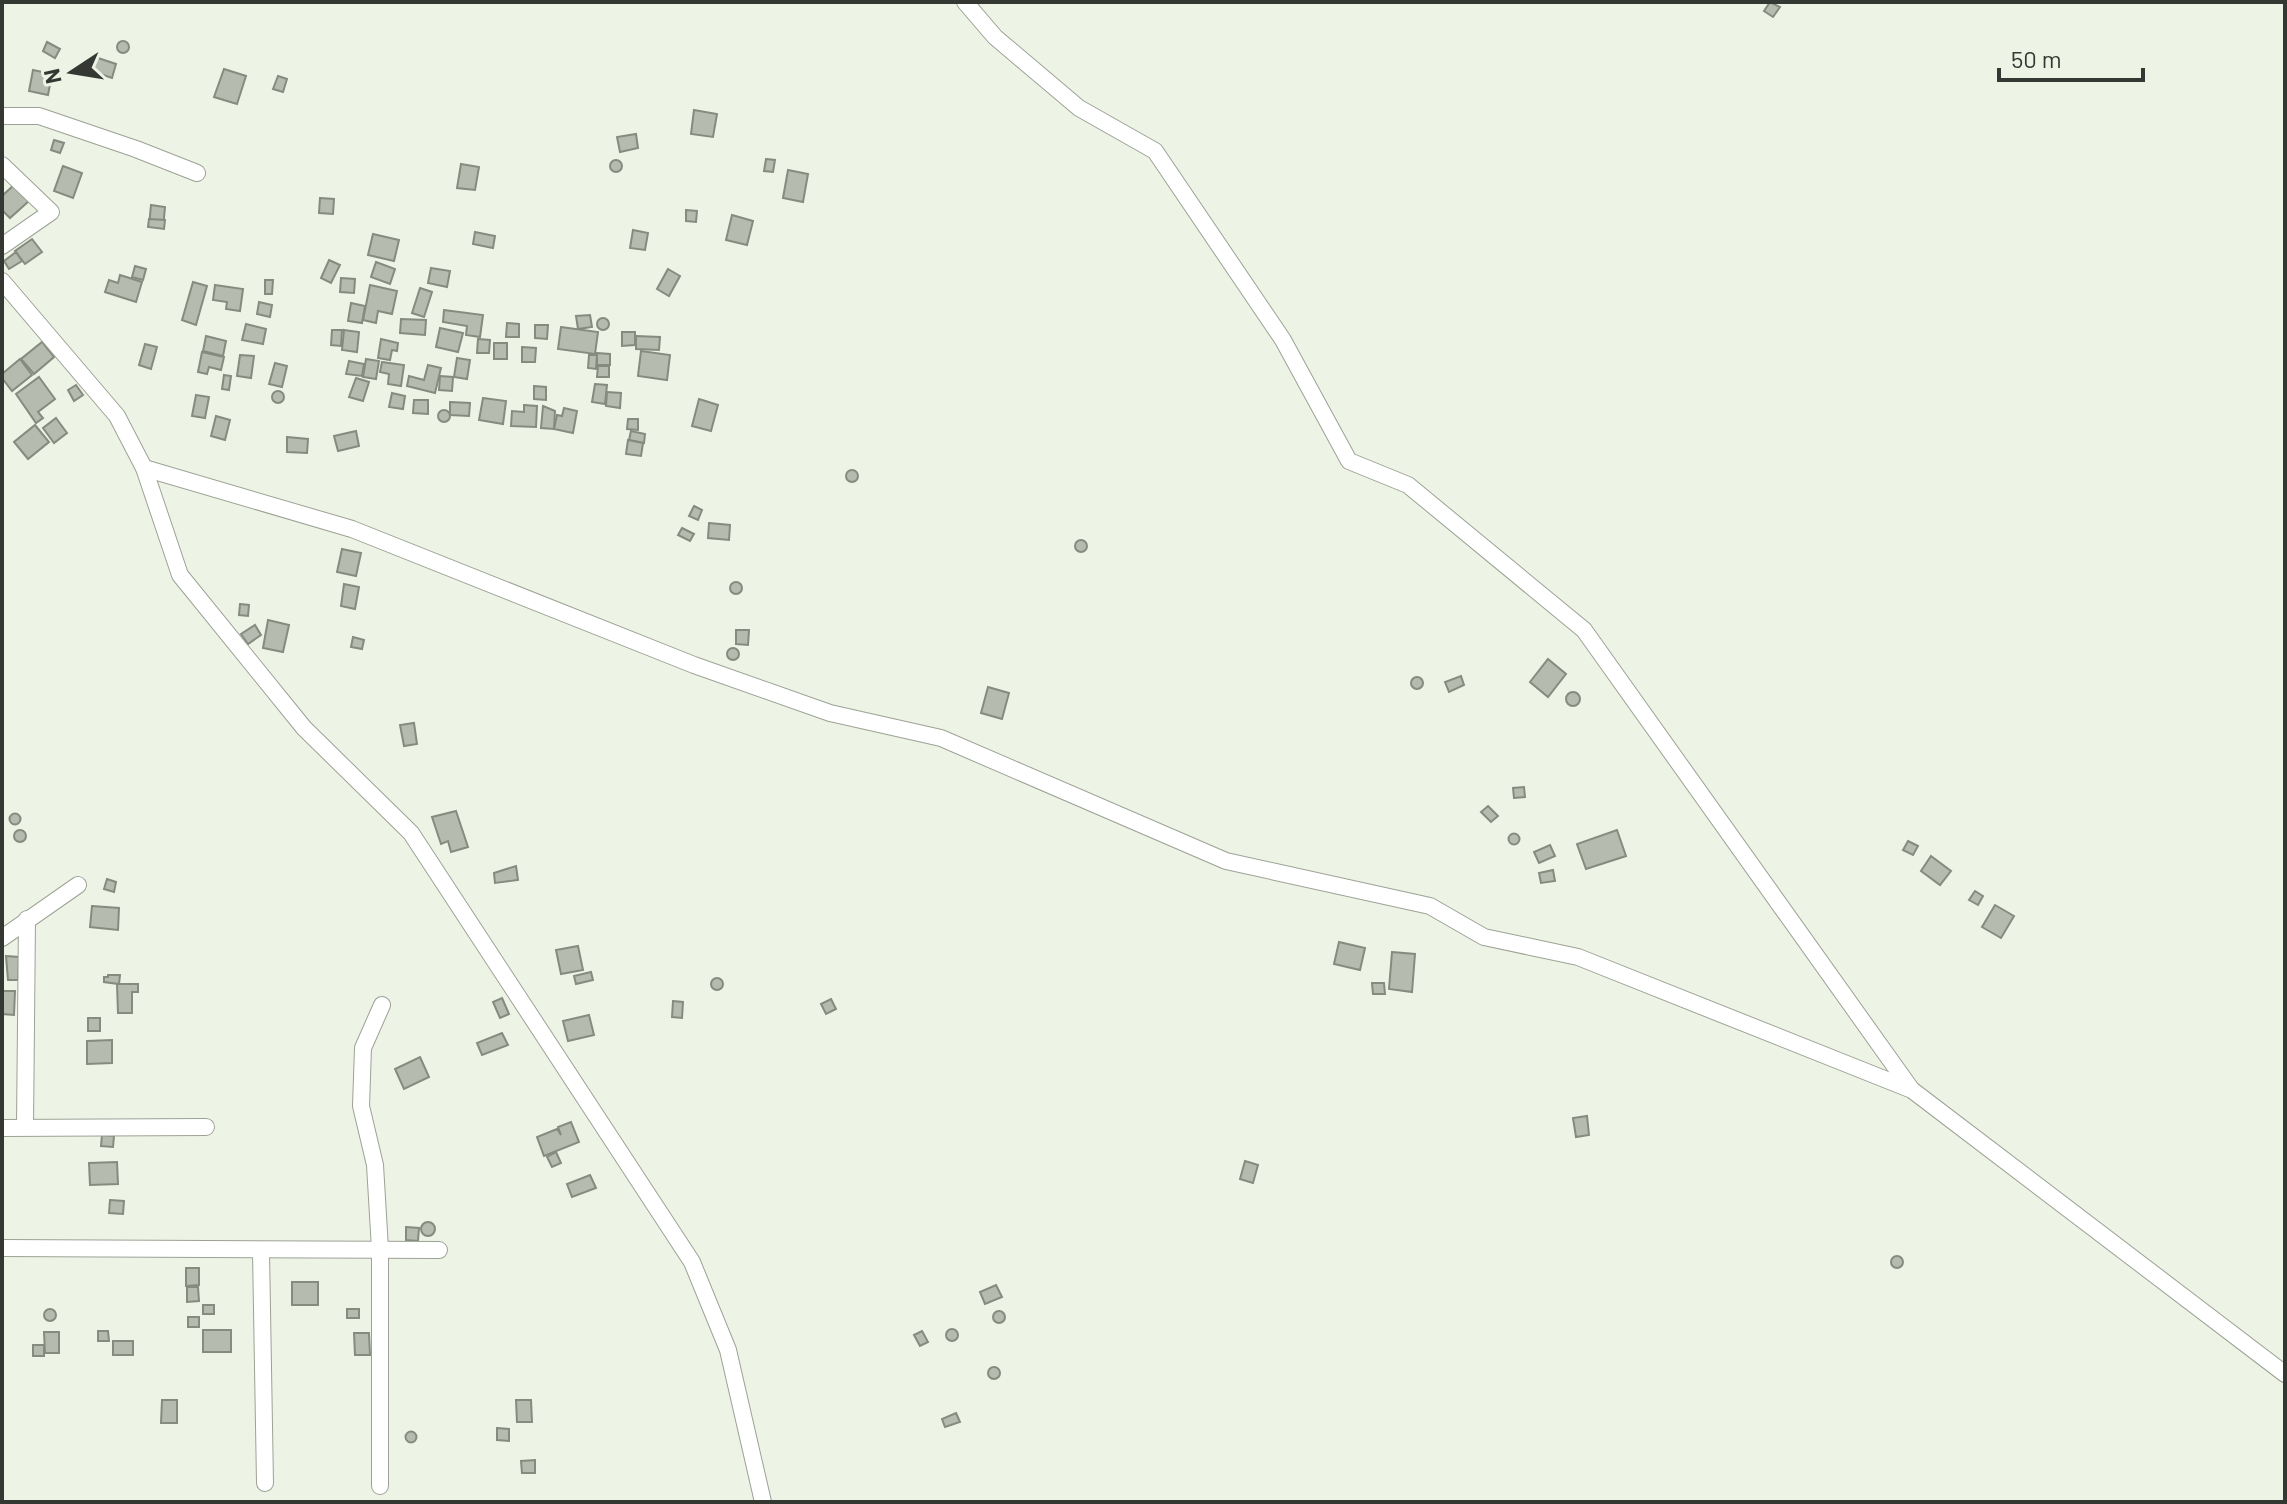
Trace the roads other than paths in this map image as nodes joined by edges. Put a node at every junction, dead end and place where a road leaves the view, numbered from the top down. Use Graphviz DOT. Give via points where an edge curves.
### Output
graph roads {
  1 [pos="965,2"];
  2 [pos="2,116"];
  3 [pos="2,165"];
  4 [pos="197,173"];
  5 [pos="2,246"];
  6 [pos="2,281"];
  7 [pos="144,468"];
  8 [pos="78,885"];
  9 [pos="27,919"];
  10 [pos="2,938"];
  11 [pos="382,1005"];
  12 [pos="1912,1090"];
  13 [pos="25,1127"];
  14 [pos="206,1127"];
  15 [pos="2,1128"];
  16 [pos="2,1248"];
  17 [pos="380,1249"];
  18 [pos="439,1250"];
  19 [pos="261,1252"];
  20 [pos="2285,1374"];
  21 [pos="265,1483"];
  22 [pos="380,1486"];
  23 [pos="763,1502"];
  1 -- 12 [label="street" via="995,37 1079,108 1155,151 1283,340 1349,461 1408,485 1584,630"];
  2 -- 4 [label="street" via="39,116"];
  3 -- 5 [label="street" via="51,212"];
  6 -- 7 [label="street" via="117,416"];
  7 -- 12 [label="street" via="352,529 694,665 830,713 941,738 1226,861 1430,906 1484,937 1578,957"];
  7 -- 23 [label="street" via="180,575 304,728 411,833 692,1262 728,1350"];
  8 -- 9 [label="street"];
  9 -- 10 [label="street"];
  9 -- 13 [label="street"];
  11 -- 17 [label="street" via="363,1048 361,1106 375,1165"];
  12 -- 20 [label="street"];
  13 -- 14 [label="street"];
  13 -- 15 [label="street"];
  16 -- 17 [label="street"];
  17 -- 18 [label="street"];
  17 -- 22 [label="street"];
  19 -- 21 [label="street"];
}
